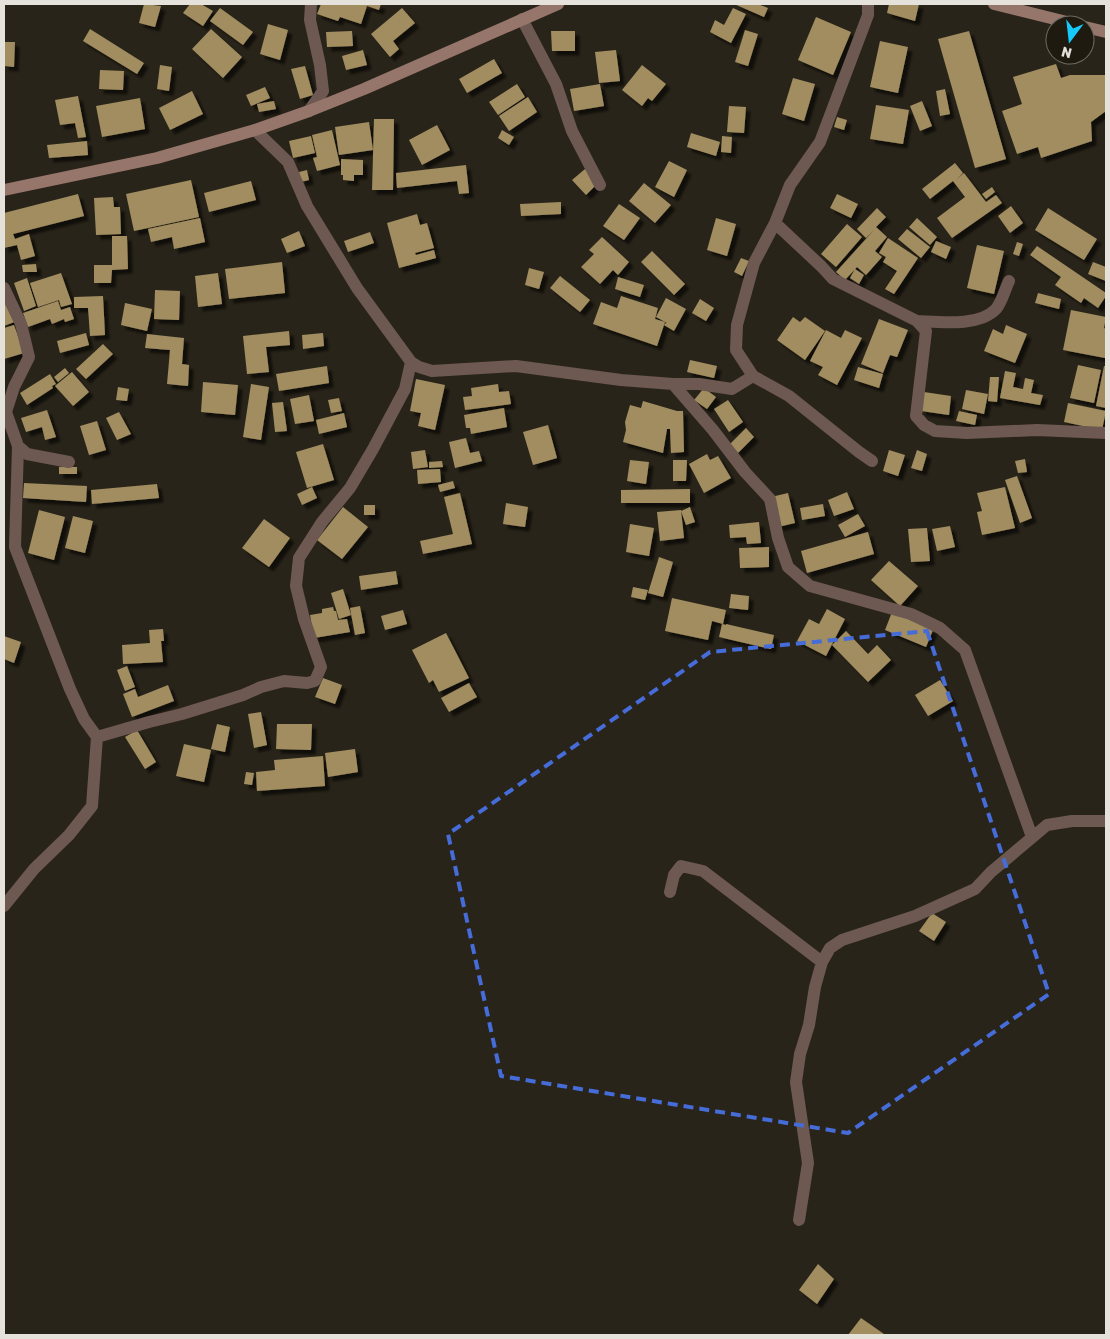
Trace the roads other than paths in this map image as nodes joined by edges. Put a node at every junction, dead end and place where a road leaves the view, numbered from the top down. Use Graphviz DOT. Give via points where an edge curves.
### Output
graph roads {
  1 [pos="312,4"];
  2 [pos="558,4"];
  3 [pos="868,4"];
  4 [pos="994,4"];
  5 [pos="1045,17"];
  6 [pos="522,19"];
  7 [pos="309,111"];
  8 [pos="255,130"];
  9 [pos="600,184"];
  10 [pos="4,190"];
  11 [pos="776,224"];
  12 [pos="1008,281"];
  13 [pos="4,288"];
  14 [pos="917,321"];
  15 [pos="411,362"];
  16 [pos="753,376"];
  17 [pos="673,384"];
  18 [pos="1106,433"];
  19 [pos="18,446"];
  20 [pos="872,461"];
  21 [pos="69,462"];
  22 [pos="97,737"];
  23 [pos="1106,821"];
  24 [pos="1032,838"];
  25 [pos="670,892"];
  26 [pos="4,906"];
  27 [pos="822,962"];
  28 [pos="799,1220"];
  1 -- 7 [label="street" via="310,20 323,91"];
  2 -- 6 [label="main road"];
  3 -- 11 [label="street" via="868,15 820,142 790,185"];
  4 -- 5 [label="main road"];
  6 -- 7 [label="main road"];
  6 -- 9 [label="street" via="556,84 572,131"];
  7 -- 8 [label="main road"];
  8 -- 10 [label="main road" via="157,158"];
  8 -- 15 [label="street" via="288,162 307,206 357,288"];
  11 -- 14 [label="street" via="833,279"];
  11 -- 16 [label="street" via="754,263 737,325 736,350"];
  12 -- 14 [label="street" via="998,307 989,315 957,324"];
  13 -- 19 [label="street" via="21,324 29,357 6,412"];
  14 -- 18 [label="street" via="926,331 916,416 924,425 935,431 967,433 1037,430"];
  15 -- 17 [label="street" via="432,371 516,366"];
  15 -- 22 [label="street" via="405,389 373,449 350,488 322,522 299,558 296,586 321,667 315,681 284,681 261,686 182,714"];
  16 -- 17 [label="street" via="732,389"];
  16 -- 20 [label="street" via="789,396"];
  17 -- 24 [label="street" via="770,499 788,567 810,586 912,614 940,628 966,650"];
  19 -- 21 [label="street" via="27,454"];
  19 -- 22 [label="street" via="16,547 70,689 84,719"];
  22 -- 26 [label="street" via="92,806 69,836 34,870"];
  23 -- 24 [label="street" via="1047,825"];
  24 -- 27 [label="street" via="975,888 915,916 842,940 830,948"];
  25 -- 27 [label="street" via="674,875 681,866 703,871"];
  27 -- 28 [label="street" via="796,1082 808,1163"];
}
